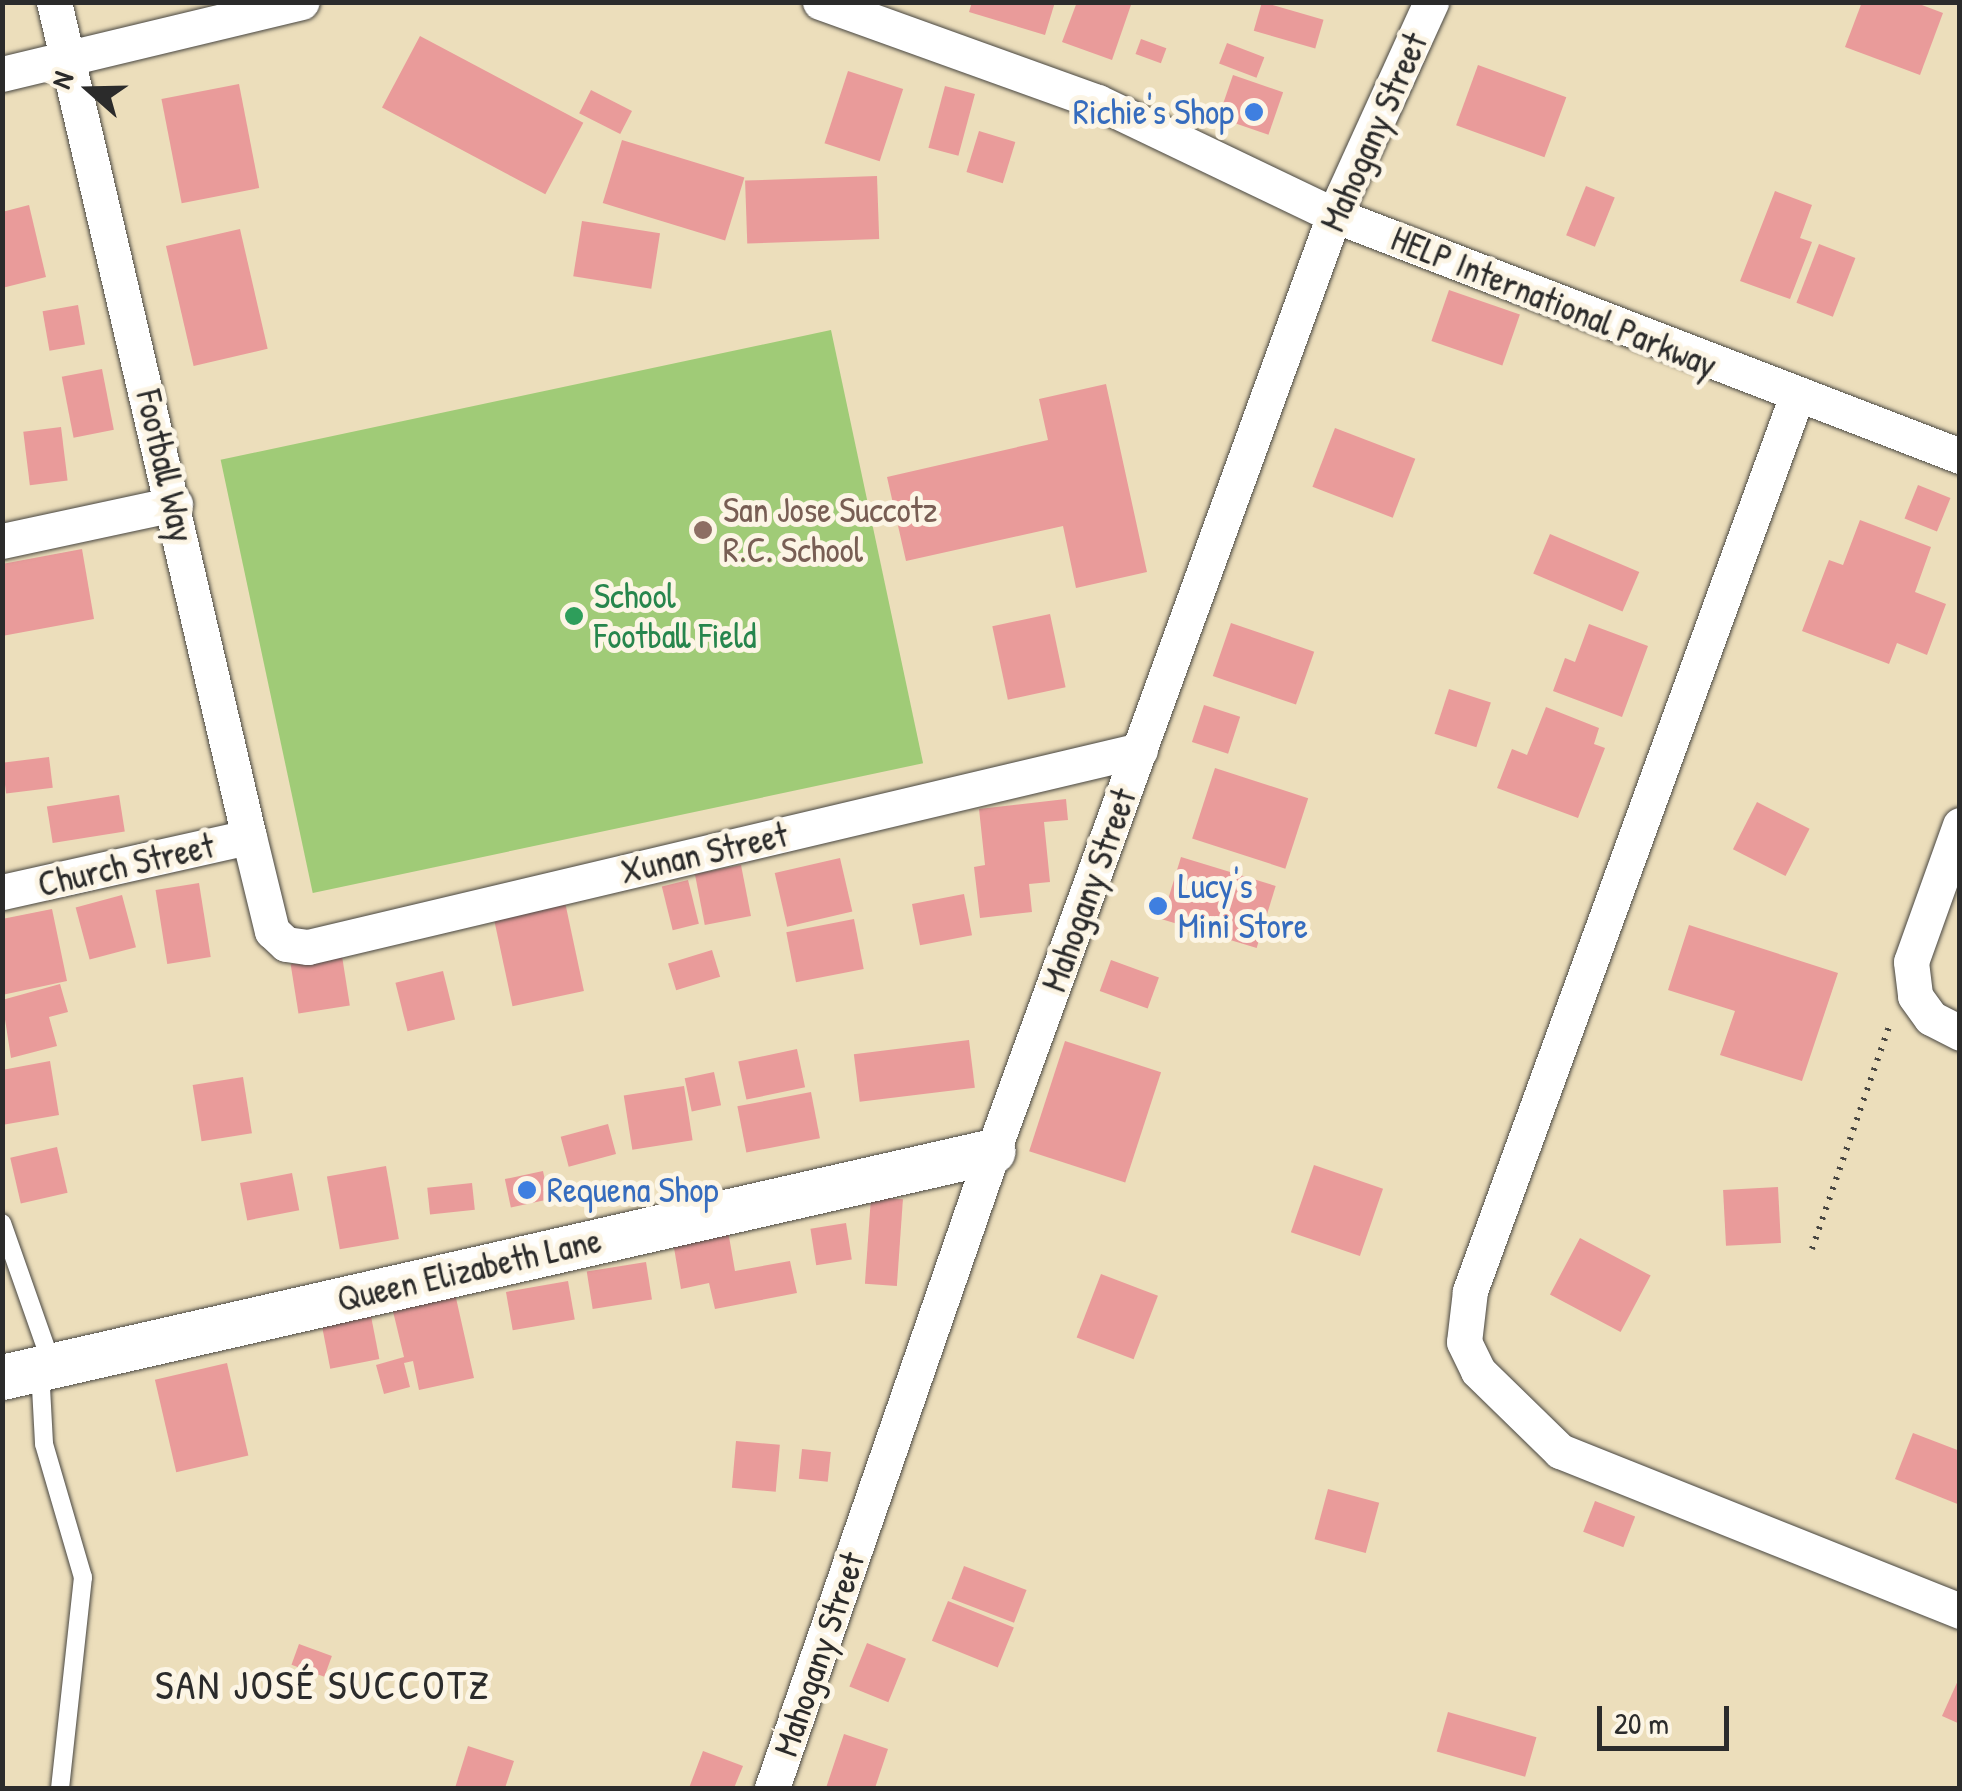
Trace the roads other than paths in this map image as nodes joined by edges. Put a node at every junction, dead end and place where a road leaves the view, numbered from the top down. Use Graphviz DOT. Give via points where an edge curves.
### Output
graph roads {
  1 [pos="54,2"];
  2 [pos="301,2"];
  3 [pos="820,2"];
  4 [pos="1432,2"];
  5 [pos="67,60"];
  6 [pos="2,74"];
  7 [pos="1334,215"];
  8 [pos="1796,398"];
  9 [pos="1960,456"];
  10 [pos="175,504"];
  11 [pos="2,541"];
  12 [pos="1140,750"];
  13 [pos="1960,825"];
  14 [pos="249,837"];
  15 [pos="2,892"];
  16 [pos="272,930"];
  17 [pos="1960,1033"];
  18 [pos="993,1151"];
  19 [pos="2,1223"];
  20 [pos="31,1370"];
  21 [pos="1960,1611"];
  22 [pos="60,1788"];
  23 [pos="772,1788"];
  1 -- 5 [label="street, Football Way"];
  2 -- 5 [label="street"];
  3 -- 7 [label="street, HELP International Parkway" via="1098,102"];
  4 -- 7 [label="street, Mahogany Street"];
  5 -- 6 [label="street"];
  5 -- 10 [label="street, Football Way"];
  7 -- 8 [label="street, HELP International Parkway"];
  7 -- 12 [label="street, Mahogany Street"];
  8 -- 9 [label="street, HELP International Parkway"];
  8 -- 21 [label="street" via="1470,1291 1464,1342 1478,1371 1560,1451"];
  10 -- 11 [label="street"];
  10 -- 14 [label="street, Football Way"];
  12 -- 16 [label="street, Xunan Street" via="308,946 286,944"];
  12 -- 18 [label="street, Mahogany Street"];
  13 -- 17 [label="street" via="1912,962 1915,996 1931,1018"];
  14 -- 15 [label="street, Church Street"];
  14 -- 16 [label="street, Football Way"];
  18 -- 20 [label="street, Queen Elizabeth Lane"];
  18 -- 23 [label="street, Mahogany Street"];
  19 -- 20 [label="lane"];
  20 -- 22 [label="lane" via="44,1444 84,1577"];
}
